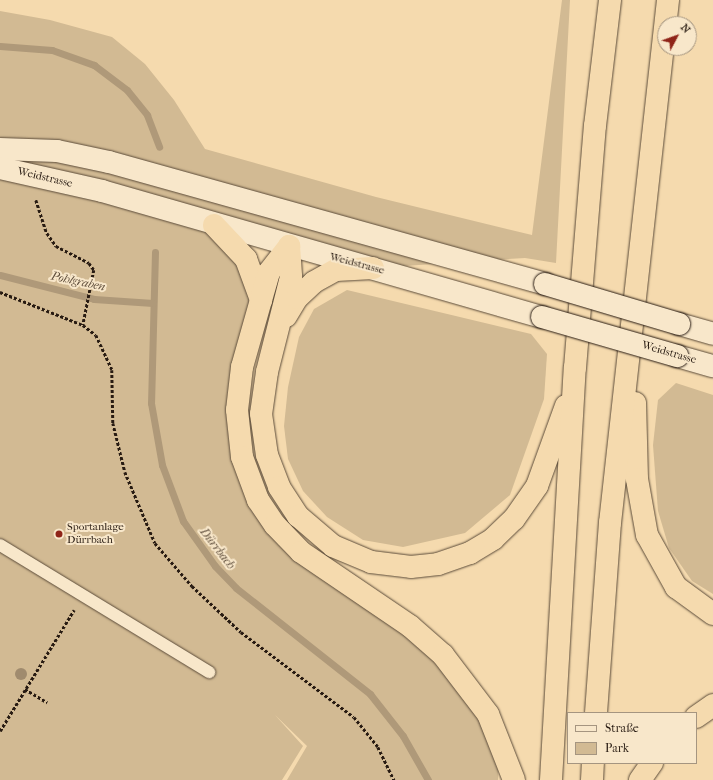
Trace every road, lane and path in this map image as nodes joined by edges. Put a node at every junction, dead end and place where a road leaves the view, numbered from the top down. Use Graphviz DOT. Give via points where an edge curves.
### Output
graph roads {
  1 [pos="610,0"];
  2 [pos="668,0"];
  3 [pos="0,149"];
  4 [pos="0,168"];
  5 [pos="31,173"];
  6 [pos="247,201"];
  7 [pos="214,225"];
  8 [pos="382,239"];
  9 [pos="288,246"];
  10 [pos="373,268"];
  11 [pos="0,292"];
  12 [pos="636,292"];
  13 [pos="260,300"];
  14 [pos="83,325"];
  15 [pos="277,331"];
  16 [pos="713,334"];
  17 [pos="713,366"];
  18 [pos="575,368"];
  19 [pos="0,545"];
  20 [pos="83,596"];
  21 [pos="713,614"];
  22 [pos="209,672"];
  23 [pos="25,689"];
  24 [pos="47,702"];
  25 [pos="713,705"];
  26 [pos="596,712"];
  27 [pos="697,717"];
  28 [pos="0,731"];
  29 [pos="593,764"];
  30 [pos="651,764"];
  31 [pos="394,780"];
  32 [pos="514,780"];
  33 [pos="551,780"];
  34 [pos="592,780"];
  35 [pos="640,780"];
  1 -- 18 [label="highway" via="595,126"];
  2 -- 12 [label="highway"];
  3 -- 6 [label="main road, Weidstrasse" via="72,154"];
  4 -- 5 [label="main road, Weidstrasse"];
  5 -- 7 [label="main road, Weidstrasse"];
  5 -- 14 [label="path" via="47,234 64,252 88,263 95,278"];
  6 -- 8 [label="main road, Weidstrasse"];
  6 -- 9 [label="main road" via="279,228"];
  7 -- 9 [label="main road, Weidstrasse"];
  7 -- 13 [label="highway" via="246,259"];
  8 -- 9 [label="main road" via="365,244 312,235"];
  8 -- 16 [label="main road, Weidstrasse, bridge"];
  9 -- 10 [label="main road, Weidstrasse"];
  9 -- 13 [label="highway" via="269,272"];
  9 -- 15 [label="highway" via="291,277"];
  10 -- 15 [label="highway" via="336,270 314,282 297,298"];
  10 -- 17 [label="main road, Weidstrasse, bridge"];
  11 -- 14 [label="path"];
  12 -- 21 [label="highway" via="635,450 642,518 653,550 667,576 683,594"];
  12 -- 26 [label="highway" via="610,523"];
  13 -- 32 [label="highway" via="242,367 237,410 239,442 253,490 275,525 302,552 410,626 451,664 488,714"];
  14 -- 31 [label="path" via="106,352 112,370 113,423 125,472 155,543 192,586 241,632 354,717 378,747"];
  15 -- 18 [label="highway" via="261,414 267,454 279,486 298,516 321,537 348,553 386,565 426,566 460,558 481,547 514,519 530,497 548,462"];
  18 -- 33 [label="highway"];
  19 -- 20 [label="lane"];
  20 -- 22 [label="lane"];
  20 -- 23 [label="path"];
  23 -- 24 [label="path"];
  23 -- 28 [label="path"];
  25 -- 27 [label="highway"];
  29 -- 34 [label="highway"];
  30 -- 35 [label="highway"];
}
